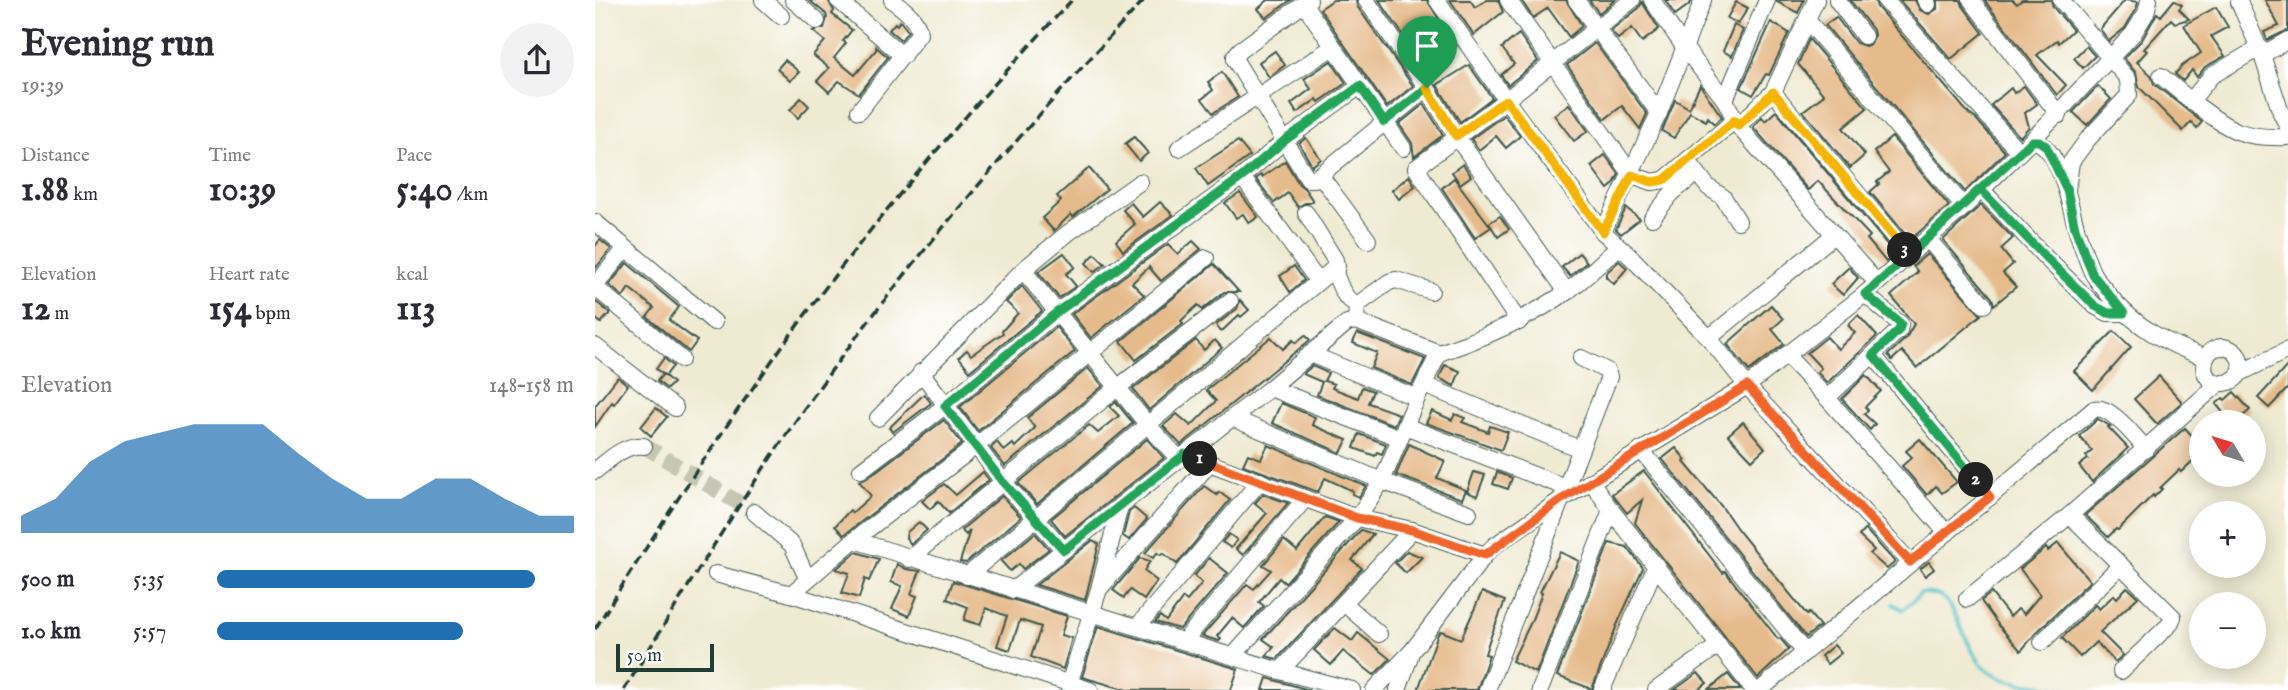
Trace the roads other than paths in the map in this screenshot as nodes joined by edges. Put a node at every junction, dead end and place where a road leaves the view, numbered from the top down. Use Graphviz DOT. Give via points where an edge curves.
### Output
graph roads {
  1 [pos="763,0"];
  2 [pos="793,0"];
  3 [pos="838,0"];
  4 [pos="892,0"];
  5 [pos="1366,0"];
  6 [pos="1437,0"];
  7 [pos="1508,0"];
  8 [pos="1576,0"];
  9 [pos="1632,0"];
  10 [pos="1652,0"];
  11 [pos="1703,0"];
  12 [pos="1767,0"];
  13 [pos="1816,0"];
  14 [pos="1837,0"];
  15 [pos="1885,0"];
  16 [pos="1971,0"];
  17 [pos="2061,0"];
  18 [pos="2149,0"];
  19 [pos="1307,2"];
  20 [pos="2239,2"];
  21 [pos="781,16"];
  22 [pos="817,21"];
  23 [pos="1808,21"];
  24 [pos="1595,29"];
  25 [pos="1864,36"];
  26 [pos="2288,40"];
  27 [pos="1333,47"];
  28 [pos="1684,47"];
  29 [pos="2260,51"];
  30 [pos="902,56"];
  31 [pos="2108,58"];
  32 [pos="1553,64"];
  33 [pos="2161,76"];
  34 [pos="1360,86"];
  35 [pos="1427,88"];
  36 [pos="1773,92"];
  37 [pos="1258,97"];
  38 [pos="1506,100"];
  39 [pos="1725,100"];
  40 [pos="2191,101"];
  41 [pos="859,111"];
  42 [pos="1659,113"];
  43 [pos="2059,114"];
  44 [pos="1384,122"];
  45 [pos="1736,123"];
  46 [pos="2288,127"];
  47 [pos="1456,136"];
  48 [pos="2288,137"];
  49 [pos="1284,141"];
  50 [pos="2025,147"];
  51 [pos="1179,148"];
  52 [pos="1403,148"];
  53 [pos="1692,167"];
  54 [pos="1321,175"];
  55 [pos="1632,175"];
  56 [pos="1242,177"];
  57 [pos="1140,182"];
  58 [pos="1980,189"];
  59 [pos="2067,190"];
  60 [pos="1964,207"];
  61 [pos="1306,213"];
  62 [pos="1652,218"];
  63 [pos="1738,221"];
  64 [pos="595,222"];
  65 [pos="1603,232"];
  66 [pos="1834,235"];
  67 [pos="1928,239"];
  68 [pos="1368,240"];
  69 [pos="1619,247"];
  70 [pos="625,249"];
  71 [pos="1909,255"];
  72 [pos="1206,258"];
  73 [pos="1337,265"];
  74 [pos="1023,270"];
  75 [pos="1318,281"];
  76 [pos="595,287"];
  77 [pos="1871,289"];
  78 [pos="1431,291"];
  79 [pos="1567,292"];
  80 [pos="1230,301"];
  81 [pos="1984,305"];
  82 [pos="1056,313"];
  83 [pos="1356,313"];
  84 [pos="2124,313"];
  85 [pos="1519,321"];
  86 [pos="715,322"];
  87 [pos="1709,338"];
  88 [pos="595,346"];
  89 [pos="2288,350"];
  90 [pos="1439,353"];
  91 [pos="1089,354"];
  92 [pos="1310,354"];
  93 [pos="1786,355"];
  94 [pos="1873,355"];
  95 [pos="1581,358"];
  96 [pos="2206,358"];
  97 [pos="681,359"];
  98 [pos="921,372"];
  99 [pos="2240,373"];
  100 [pos="2218,384"];
  101 [pos="1747,386"];
  102 [pos="1117,388"];
  103 [pos="1270,388"];
  104 [pos="1420,392"];
  105 [pos="1827,398"];
  106 [pos="945,406"];
  107 [pos="675,408"];
  108 [pos="878,418"];
  109 [pos="1232,418"];
  110 [pos="1147,424"];
  111 [pos="1402,432"];
  112 [pos="644,446"];
  113 [pos="976,446"];
  114 [pos="1580,449"];
  115 [pos="2146,449"];
  116 [pos="1641,450"];
  117 [pos="1182,457"];
  118 [pos="1210,463"];
  119 [pos="861,470"];
  120 [pos="595,471"];
  121 [pos="1002,481"];
  122 [pos="1260,481"];
  123 [pos="1382,481"];
  124 [pos="1591,481"];
  125 [pos="1562,494"];
  126 [pos="1990,497"];
  127 [pos="1305,499"];
  128 [pos="1120,506"];
  129 [pos="1611,510"];
  130 [pos="754,513"];
  131 [pos="1469,513"];
  132 [pos="2070,515"];
  133 [pos="1036,518"];
  134 [pos="1357,518"];
  135 [pos="1412,530"];
  136 [pos="1947,533"];
  137 [pos="854,540"];
  138 [pos="1064,550"];
  139 [pos="1485,555"];
  140 [pos="909,559"];
  141 [pos="1910,562"];
  142 [pos="1655,565"];
  143 [pos="2122,565"];
  144 [pos="716,574"];
  145 [pos="967,576"];
  146 [pos="807,578"];
  147 [pos="1099,589"];
  148 [pos="1013,590"];
  149 [pos="791,594"];
  150 [pos="1967,599"];
  151 [pos="1343,603"];
  152 [pos="1092,614"];
  153 [pos="1137,627"];
  154 [pos="1378,634"];
  155 [pos="1184,642"];
  156 [pos="2042,642"];
  157 [pos="1719,645"];
  158 [pos="1412,651"];
  159 [pos="1804,651"];
  160 [pos="1233,656"];
  161 [pos="1280,671"];
  162 [pos="2121,671"];
  163 [pos="1069,684"];
  164 [pos="1090,690"];
  165 [pos="1352,690"];
  166 [pos="1374,690"];
  167 [pos="1398,690"];
  168 [pos="1487,690"];
  169 [pos="1540,690"];
  170 [pos="1602,690"];
  171 [pos="1656,690"];
  172 [pos="1754,690"];
  173 [pos="1759,690"];
  1 -- 21 [label="street"];
  2 -- 22 [label="street"];
  3 -- 30 [label="street"];
  4 -- 30 [label="street" via="919,27 919,34"];
  5 -- 35 [label="street"];
  6 -- 38 [label="street"];
  7 -- 32 [label="street"];
  8 -- 24 [label="street"];
  9 -- 24 [label="street"];
  10 -- 28 [label="street"];
  11 -- 28 [label="street"];
  12 -- 39 [label="street"];
  13 -- 23 [label="street"];
  14 -- 25 [label="street"];
  15 -- 50 [label="street"];
  16 -- 43 [label="street"];
  17 -- 31 [label="street"];
  18 -- 31 [label="street" via="2133,34"];
  19 -- 27 [label="street"];
  19 -- 37 [label="street" via="1235,56"];
  20 -- 29 [label="street"];
  23 -- 36 [label="street"];
  23 -- 60 [label="street"];
  24 -- 32 [label="street"];
  24 -- 42 [label="street"];
  26 -- 29 [label="street"];
  27 -- 34 [label="street"];
  27 -- 37 [label="street"];
  28 -- 39 [label="street"];
  28 -- 42 [label="street"];
  29 -- 40 [label="street" via="2211,76"];
  29 -- 46 [label="street"];
  30 -- 41 [label="street"];
  31 -- 43 [label="street"];
  31 -- 59 [label="street" via="2128,79 2129,94 2071,162"];
  32 -- 38 [label="street"];
  32 -- 55 [label="street"];
  33 -- 40 [label="street"];
  34 -- 44 [label="street"];
  34 -- 49 [label="street"];
  35 -- 44 [label="street"];
  35 -- 47 [label="street"];
  36 -- 45 [label="street"];
  36 -- 71 [label="street"];
  37 -- 49 [label="street"];
  37 -- 51 [label="street"];
  38 -- 47 [label="street"];
  38 -- 65 [label="street"];
  39 -- 45 [label="street"];
  40 -- 48 [label="street" via="2244,135"];
  42 -- 55 [label="street"];
  43 -- 50 [label="street"];
  44 -- 52 [label="street"];
  44 -- 54 [label="street"];
  45 -- 53 [label="street"];
  45 -- 66 [label="street"];
  47 -- 79 [label="street"];
  47 -- 85 [label="street" via="1416,168"];
  49 -- 54 [label="street" via="1308,179"];
  49 -- 56 [label="street"];
  50 -- 58 [label="street"];
  50 -- 59 [label="street" via="2039,141 2046,146"];
  53 -- 55 [label="street" via="1658,182"];
  53 -- 62 [label="street"];
  53 -- 63 [label="street" via="1723,197"];
  54 -- 68 [label="street"];
  55 -- 65 [label="street"];
  56 -- 75 [label="street"];
  56 -- 82 [label="street"];
  57 -- 74 [label="street"];
  58 -- 60 [label="street"];
  58 -- 84 [label="street" via="2095,306 2108,313"];
  59 -- 84 [label="street" via="2093,275"];
  60 -- 67 [label="street"];
  61 -- 73 [label="street"];
  64 -- 70 [label="street"];
  65 -- 69 [label="street"];
  66 -- 77 [label="street"];
  66 -- 87 [label="street"];
  67 -- 71 [label="street"];
  67 -- 81 [label="street"];
  69 -- 79 [label="street"];
  69 -- 87 [label="street"];
  70 -- 76 [label="street"];
  70 -- 86 [label="street"];
  71 -- 77 [label="street"];
  72 -- 91 [label="street"];
  73 -- 75 [label="street"];
  73 -- 83 [label="street" via="1336,276"];
  74 -- 82 [label="street"];
  74 -- 98 [label="street"];
  75 -- 110 [label="street"];
  76 -- 97 [label="street"];
  77 -- 93 [label="street"];
  77 -- 94 [label="street" via="1901,324"];
  78 -- 83 [label="street" via="1396,279"];
  79 -- 85 [label="street"];
  80 -- 102 [label="street"];
  82 -- 91 [label="street"];
  82 -- 106 [label="street"];
  83 -- 90 [label="street"];
  83 -- 92 [label="street"];
  84 -- 96 [label="street" via="2164,342"];
  85 -- 90 [label="street"];
  87 -- 101 [label="street"];
  88 -- 107 [label="street"];
  89 -- 99 [label="street"];
  90 -- 104 [label="street"];
  91 -- 102 [label="street"];
  91 -- 113 [label="street"];
  92 -- 103 [label="street"];
  92 -- 104 [label="street"];
  93 -- 101 [label="street"];
  93 -- 105 [label="street"];
  94 -- 105 [label="street"];
  94 -- 126 [label="street"];
  95 -- 114 [label="street" via="1610,374"];
  96 -- 99 [label="street" via="2213,349 2231,348 2239,356"];
  96 -- 100 [label="street" via="2207,376"];
  98 -- 106 [label="street"];
  98 -- 108 [label="street"];
  99 -- 100 [label="street" via="2233,382"];
  100 -- 115 [label="street"];
  101 -- 116 [label="street"];
  101 -- 141 [label="street"];
  102 -- 110 [label="street"];
  102 -- 121 [label="street"];
  103 -- 109 [label="street"];
  103 -- 111 [label="street"];
  104 -- 111 [label="street"];
  104 -- 114 [label="street"];
  105 -- 136 [label="street"];
  106 -- 113 [label="street"];
  106 -- 119 [label="street"];
  109 -- 117 [label="street"];
  109 -- 123 [label="street"];
  110 -- 117 [label="street"];
  110 -- 133 [label="street"];
  111 -- 123 [label="street"];
  111 -- 125 [label="street"];
  112 -- 120 [label="street" via="617,453"];
  113 -- 121 [label="street"];
  113 -- 137 [label="street"];
  114 -- 125 [label="street"];
  115 -- 126 [label="street" via="2109,410 2100,407"];
  115 -- 132 [label="street"];
  116 -- 124 [label="street"];
  116 -- 159 [label="street"];
  117 -- 118 [label="street"];
  117 -- 128 [label="street"];
  118 -- 122 [label="street"];
  118 -- 147 [label="street"];
  121 -- 133 [label="street"];
  121 -- 140 [label="street"];
  122 -- 127 [label="street"];
  122 -- 153 [label="street"];
  123 -- 131 [label="street"];
  123 -- 134 [label="street"];
  124 -- 125 [label="street"];
  124 -- 129 [label="street"];
  125 -- 139 [label="street"];
  125 -- 168 [label="street"];
  126 -- 136 [label="street"];
  127 -- 134 [label="street"];
  127 -- 155 [label="street"];
  128 -- 138 [label="street"];
  128 -- 147 [label="street"];
  129 -- 142 [label="street"];
  129 -- 169 [label="street"];
  130 -- 146 [label="street" via="792,545"];
  132 -- 143 [label="street"];
  132 -- 150 [label="street"];
  133 -- 138 [label="street"];
  133 -- 145 [label="street"];
  134 -- 135 [label="street"];
  134 -- 160 [label="street"];
  135 -- 139 [label="street"];
  135 -- 151 [label="street"];
  136 -- 141 [label="street"];
  137 -- 140 [label="street"];
  137 -- 146 [label="street"];
  138 -- 148 [label="street"];
  139 -- 158 [label="street"];
  140 -- 145 [label="street"];
  141 -- 159 [label="street"];
  142 -- 157 [label="street"];
  142 -- 170 [label="street"];
  143 -- 156 [label="street"];
  143 -- 162 [label="street" via="2173,617"];
  144 -- 149 [label="street"];
  145 -- 148 [label="street"];
  146 -- 149 [label="street"];
  147 -- 152 [label="street"];
  148 -- 152 [label="street"];
  149 -- 163 [label="street"];
  151 -- 154 [label="street"];
  151 -- 161 [label="street"];
  152 -- 153 [label="street"];
  152 -- 163 [label="street"];
  153 -- 155 [label="street"];
  155 -- 160 [label="street"];
  157 -- 171 [label="street"];
  157 -- 172 [label="street"];
  158 -- 166 [label="street"];
  158 -- 167 [label="street"];
  159 -- 173 [label="street"];
  160 -- 161 [label="street"];
  161 -- 165 [label="street"];
  163 -- 164 [label="street"];
}
